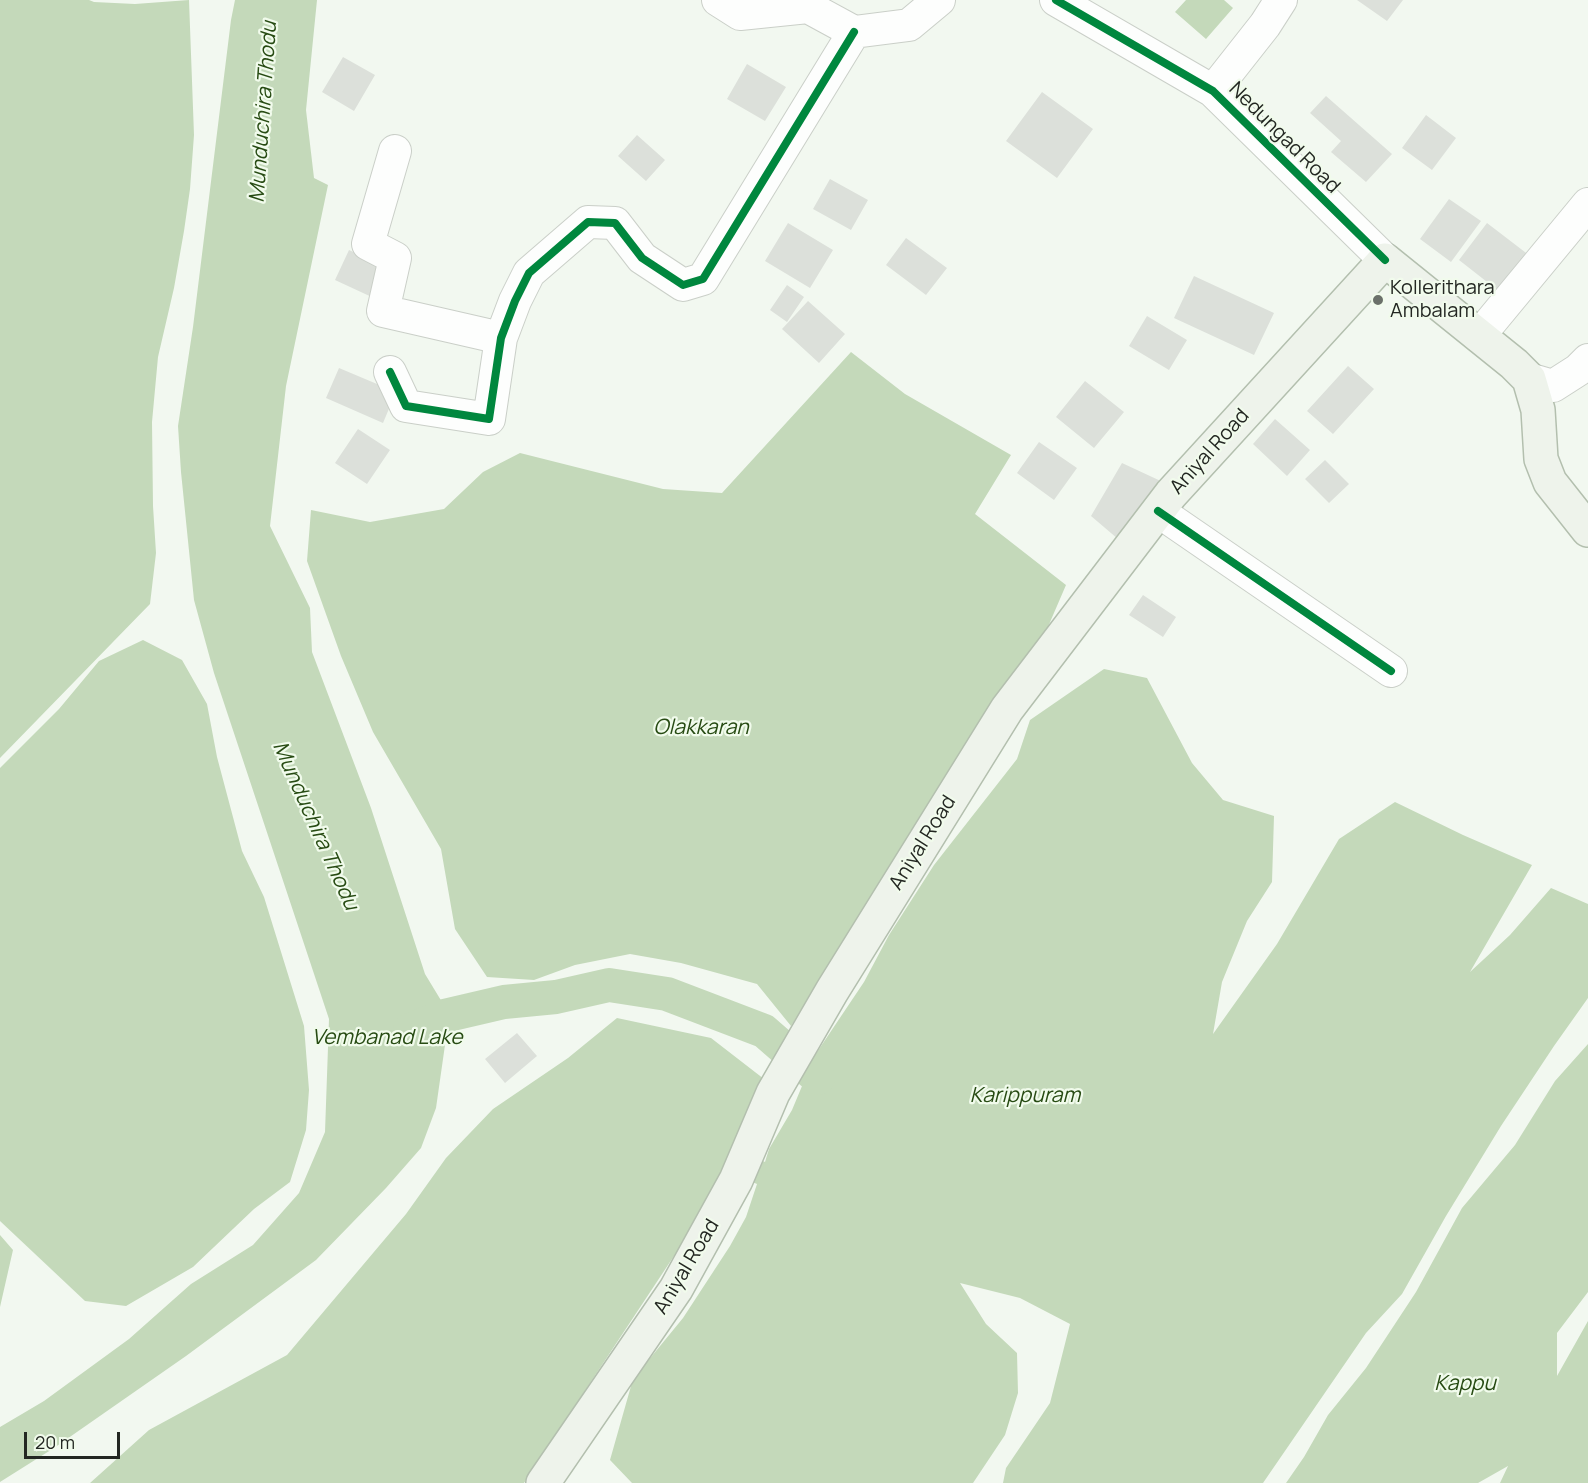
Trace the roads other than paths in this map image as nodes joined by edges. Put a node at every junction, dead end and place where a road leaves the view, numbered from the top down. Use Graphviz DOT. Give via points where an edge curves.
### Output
graph roads {
  1 [pos="718,0"];
  2 [pos="939,0"];
  3 [pos="1056,0"];
  4 [pos="1281,0"];
  5 [pos="854,32"];
  6 [pos="1213,91"];
  7 [pos="395,151"];
  8 [pos="1588,204"];
  9 [pos="1385,260"];
  10 [pos="1479,336"];
  11 [pos="501,338"];
  12 [pos="1588,360"];
  13 [pos="390,372"];
  14 [pos="1529,379"];
  15 [pos="1158,512"];
  16 [pos="1588,530"];
  17 [pos="1391,671"];
  18 [pos="543,1483"];
  1 -- 5 [label="street" via="740,14 808,7"];
  2 -- 5 [label="street" via="909,25"];
  3 -- 6 [label="street, Nedungad Road"];
  4 -- 6 [label="street"];
  5 -- 11 [label="street" via="704,279 683,285 642,258 615,223 588,222 529,273"];
  6 -- 9 [label="street, Nedungad Road"];
  7 -- 11 [label="street" via="368,244 395,258 383,310"];
  8 -- 10 [label="street"];
  9 -- 10 [label="main road, Nedungad Road"];
  9 -- 15 [label="main road, Aniyal Road"];
  10 -- 14 [label="main road, Nedungad Road"];
  11 -- 13 [label="street" via="489,419 406,406"];
  12 -- 14 [label="street" via="1553,386"];
  14 -- 16 [label="main road" via="1538,410 1541,459 1550,482"];
  15 -- 17 [label="street"];
  15 -- 18 [label="main road, Aniyal Road" via="1007,709 773,1093 743,1166 676,1289"];
}
